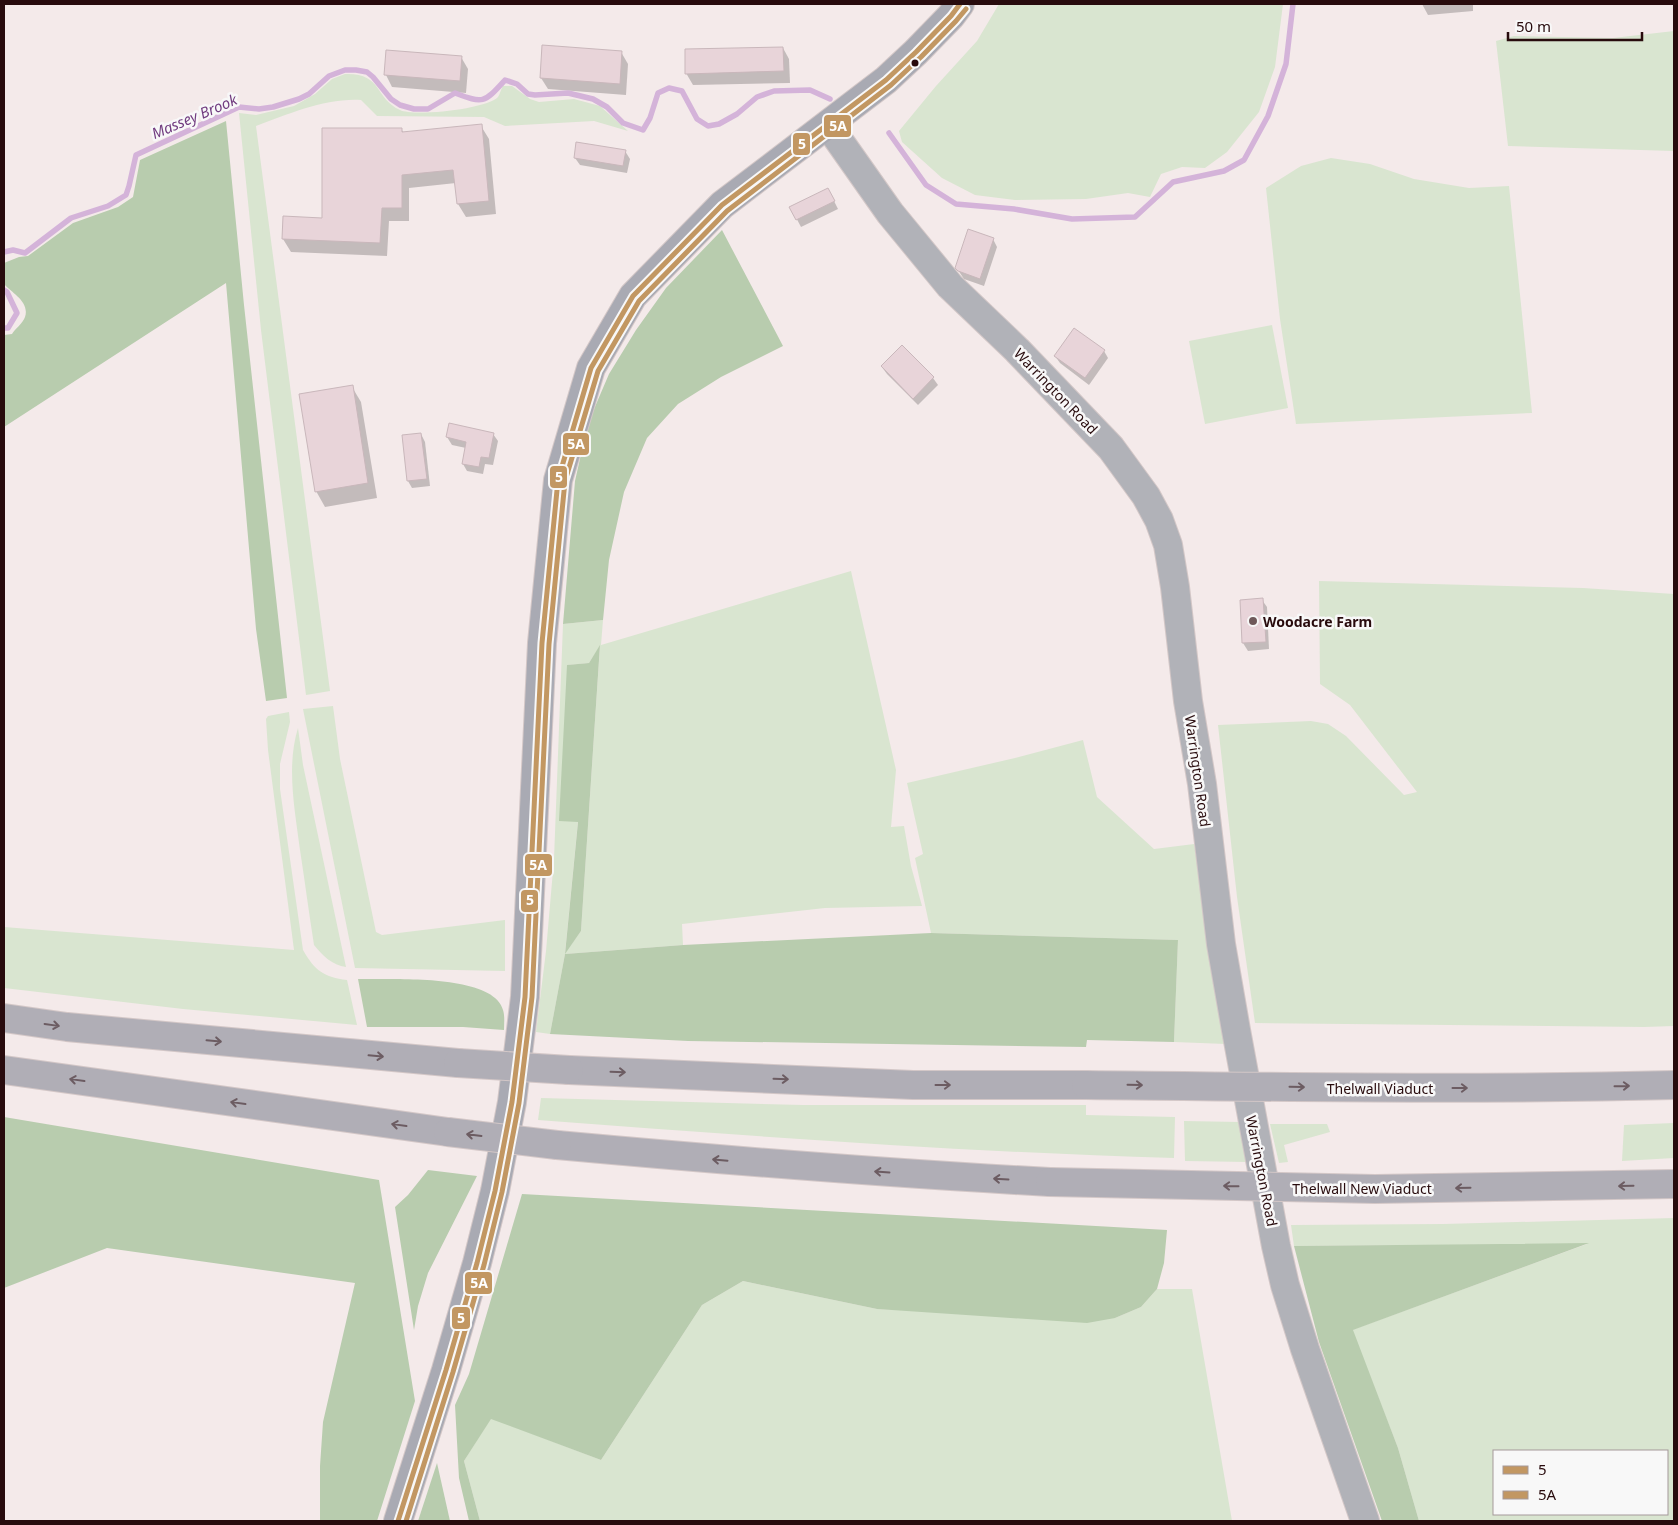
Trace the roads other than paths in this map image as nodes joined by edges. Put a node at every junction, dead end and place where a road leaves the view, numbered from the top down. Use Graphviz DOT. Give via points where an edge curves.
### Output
graph roads {
  1 [pos="960,4"];
  2 [pos="828,125"];
  3 [pos="4,1018"];
  4 [pos="4,1070"];
  5 [pos="1674,1085"];
  6 [pos="1674,1184"];
  7 [pos="398,1521"];
  8 [pos="1365,1521"];
  1 -- 2 [label="main road" via="886,80"];
  2 -- 7 [label="main road" via="722,205 633,296 591,368 558,480 542,643 525,997 512,1102 477,1263"];
  2 -- 8 [label="street, Warrington Road" via="890,213 950,286 1111,448 1159,520 1176,586 1188,702 1237,1040 1284,1285"];
  3 -- 5 [label="highway, Thelwall Viaduct, one-way, bridge" via="67,1027 458,1063 912,1085 1353,1088"];
  6 -- 4 [label="highway, Thelwall New Viaduct, one-way, bridge" via="1375,1189 1050,1182 891,1173 557,1146"];
}
